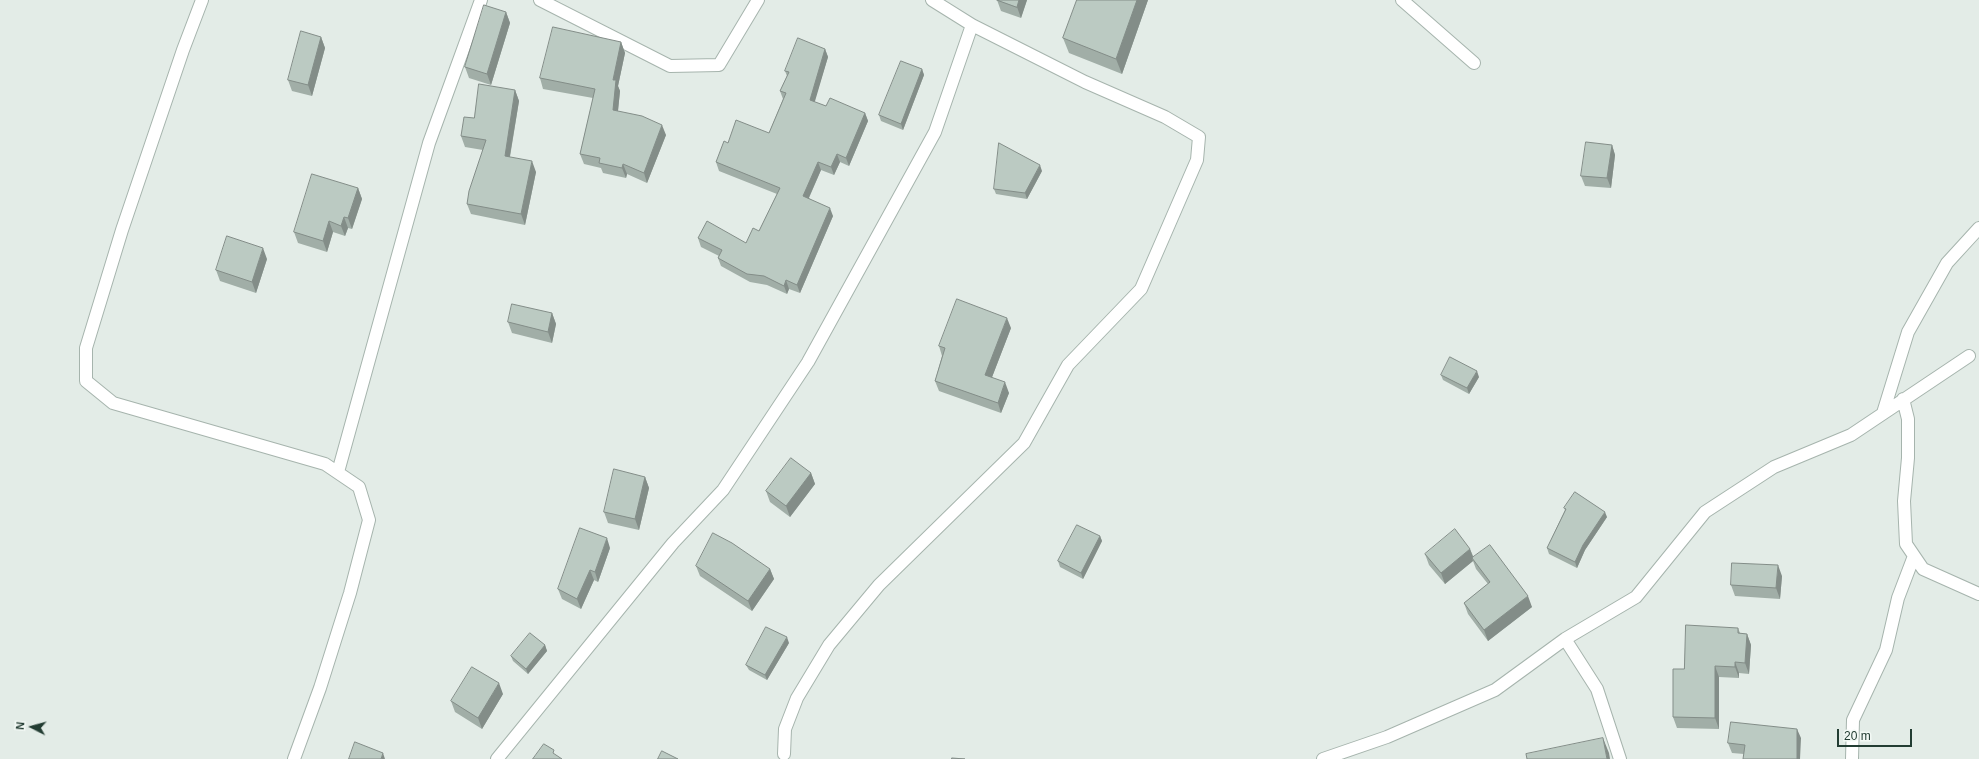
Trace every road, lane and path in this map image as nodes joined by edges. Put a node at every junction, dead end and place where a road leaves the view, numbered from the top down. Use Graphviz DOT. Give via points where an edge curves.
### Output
graph roads {
  1 [pos="202,0"];
  2 [pos="481,0"];
  3 [pos="540,0"];
  4 [pos="758,0"];
  5 [pos="932,0"];
  6 [pos="1402,0"];
  7 [pos="972,25"];
  8 [pos="1474,63"];
  9 [pos="1979,228"];
  10 [pos="1969,356"];
  11 [pos="1903,399"];
  12 [pos="1883,413"];
  13 [pos="338,472"];
  14 [pos="1914,556"];
  15 [pos="1979,594"];
  16 [pos="1565,639"];
  17 [pos="784,757"];
  18 [pos="294,759"];
  19 [pos="498,759"];
  20 [pos="1323,759"];
  21 [pos="1620,759"];
  22 [pos="1852,759"];
  1 -- 13 [label="street" via="118,244 86,348 86,381 113,403 325,464"];
  2 -- 13 [label="street" via="429,143"];
  3 -- 4 [label="street" via="670,66 719,65"];
  5 -- 7 [label="street"];
  6 -- 8 [label="street"];
  7 -- 17 [label="street" via="1086,82 1172,121 1199,137 1197,160 1141,289 1068,365 1024,443 879,585 829,645 797,698 785,729"];
  7 -- 19 [label="street" via="935,132 808,362 723,490 672,543"];
  9 -- 12 [label="street" via="1947,263 1908,332"];
  10 -- 11 [label="street"];
  11 -- 12 [label="street"];
  11 -- 14 [label="street" via="1908,419 1904,501 1906,544"];
  12 -- 16 [label="street" via="1851,435 1774,467 1705,512 1636,597"];
  13 -- 18 [label="street" via="359,487 368,520 350,593"];
  14 -- 15 [label="street" via="1923,570"];
  14 -- 22 [label="street" via="1898,598 1886,650 1853,720"];
  16 -- 20 [label="street" via="1495,690 1387,737"];
  16 -- 21 [label="street" via="1597,689"];
}
